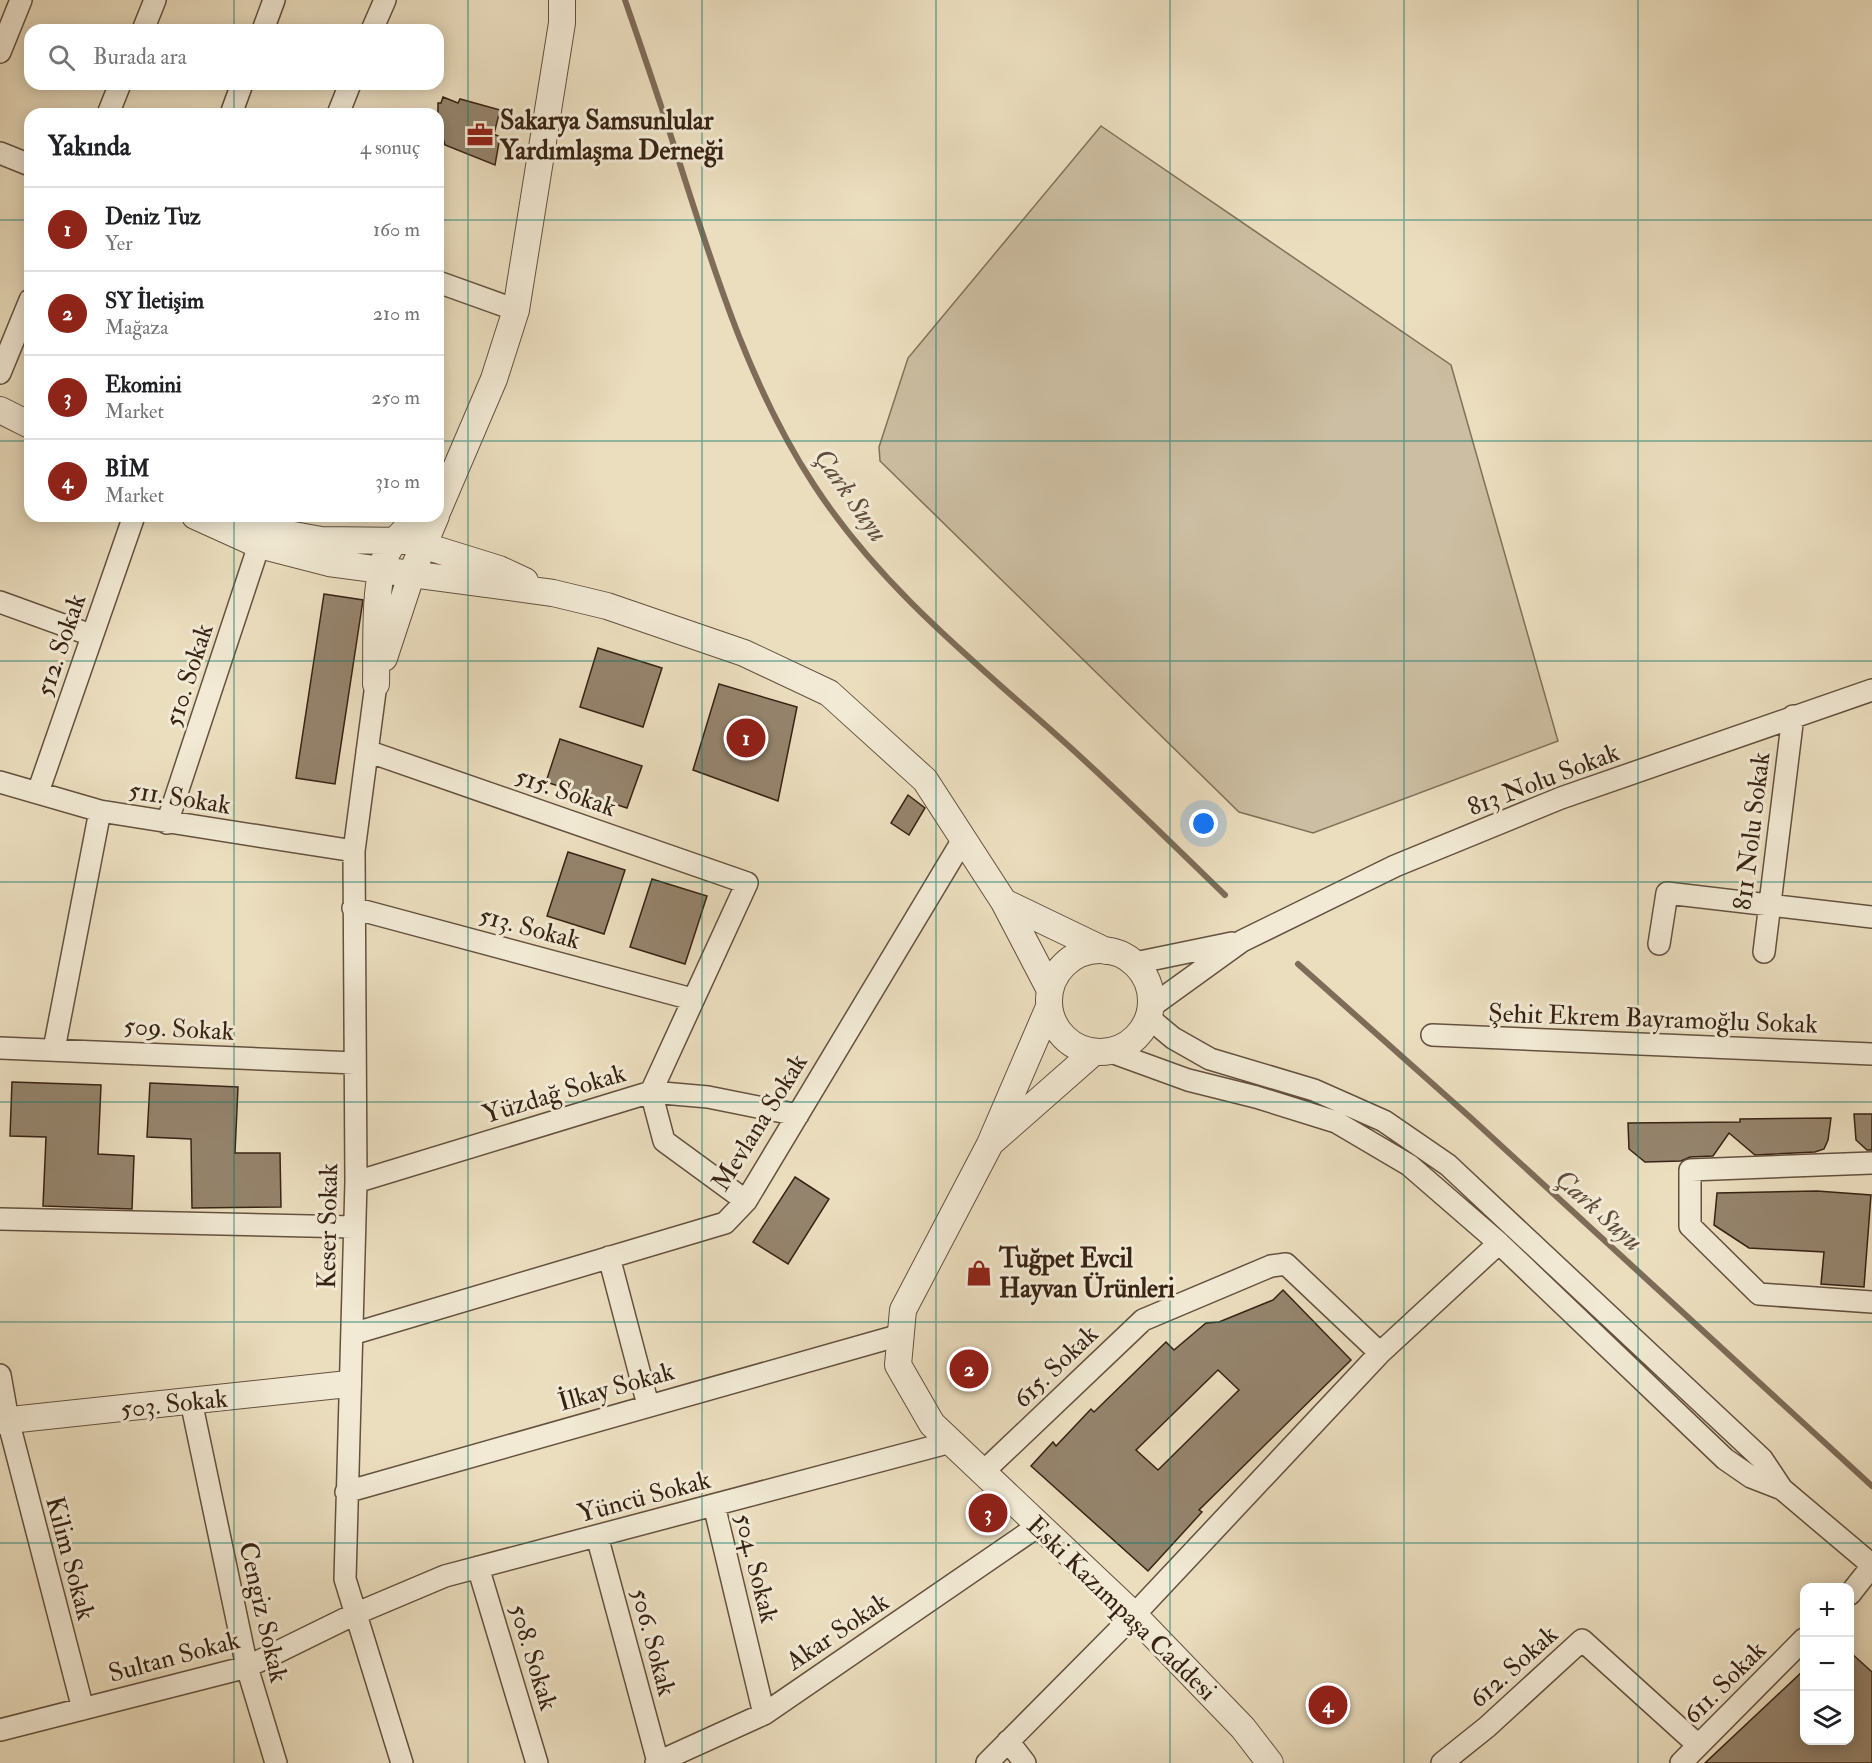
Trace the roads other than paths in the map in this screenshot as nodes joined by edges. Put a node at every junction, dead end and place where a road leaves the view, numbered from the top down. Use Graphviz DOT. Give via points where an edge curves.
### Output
graph roads {
  1 [pos="21,0"];
  2 [pos="155,0"];
  3 [pos="274,0"];
  4 [pos="385,0"];
  5 [pos="562,0"];
  6 [pos="145,24"];
  7 [pos="265,24"];
  8 [pos="375,24"];
  9 [pos="0,52"];
  10 [pos="118,90"];
  11 [pos="240,90"];
  12 [pos="348,90"];
  13 [pos="110,108"];
  14 [pos="233,108"];
  15 [pos="340,108"];
  16 [pos="0,153"];
  17 [pos="24,163"];
  18 [pos="444,284"];
  19 [pos="516,310"];
  20 [pos="24,315"];
  21 [pos="506,336"];
  22 [pos="0,373"];
  23 [pos="0,410"];
  24 [pos="24,422"];
  25 [pos="444,458"];
  26 [pos="444,496"];
  27 [pos="132,522"];
  28 [pos="208,522"];
  29 [pos="250,522"];
  30 [pos="413,522"];
  31 [pos="434,522"];
  32 [pos="395,541"];
  33 [pos="259,545"];
  34 [pos="424,546"];
  35 [pos="383,572"];
  36 [pos="411,576"];
  37 [pos="553,593"];
  38 [pos="0,602"];
  39 [pos="91,635"];
  40 [pos="376,684"];
  41 [pos="1872,690"];
  42 [pos="1793,716"];
  43 [pos="367,751"];
  44 [pos="0,782"];
  45 [pos="38,792"];
  46 [pos="100,811"];
  47 [pos="167,823"];
  48 [pos="964,838"];
  49 [pos="354,851"];
  50 [pos="747,883"];
  51 [pos="1004,902"];
  52 [pos="1769,905"];
  53 [pos="354,908"];
  54 [pos="1872,917"];
  55 [pos="1242,941"];
  56 [pos="1659,944"];
  57 [pos="1107,951"];
  58 [pos="1764,952"];
  59 [pos="1135,963"];
  60 [pos="1050,998"];
  61 [pos="692,999"];
  62 [pos="1150,1012"];
  63 [pos="1432,1035"];
  64 [pos="0,1048"];
  65 [pos="54,1049"];
  66 [pos="1102,1052"];
  67 [pos="1872,1054"];
  68 [pos="355,1063"];
  69 [pos="651,1092"];
  70 [pos="798,1115"];
  71 [pos="990,1144"];
  72 [pos="1872,1163"];
  73 [pos="357,1182"];
  74 [pos="746,1201"];
  75 [pos="0,1219"];
  76 [pos="354,1227"];
  77 [pos="1499,1243"];
  78 [pos="609,1257"];
  79 [pos="1872,1302"];
  80 [pos="352,1334"];
  81 [pos="900,1335"];
  82 [pos="1380,1353"];
  83 [pos="0,1375"];
  84 [pos="348,1384"];
  85 [pos="190,1401"];
  86 [pos="648,1405"];
  87 [pos="4,1420"];
  88 [pos="951,1442"];
  89 [pos="982,1473"];
  90 [pos="1782,1489"];
  91 [pos="346,1492"];
  92 [pos="714,1505"];
  93 [pos="1038,1526"];
  94 [pos="597,1536"];
  95 [pos="1872,1566"];
  96 [pos="478,1567"];
  97 [pos="1854,1589"];
  98 [pos="356,1614"];
  99 [pos="1134,1615"];
  100 [pos="1800,1643"];
  101 [pos="246,1667"];
  102 [pos="83,1709"];
  103 [pos="764,1714"];
  104 [pos="0,1730"];
  105 [pos="1008,1741"];
  106 [pos="1698,1745"];
  107 [pos="276,1763"];
  108 [pos="402,1763"];
  109 [pos="537,1763"];
  110 [pos="657,1763"];
  111 [pos="987,1763"];
  112 [pos="1025,1763"];
  113 [pos="1270,1763"];
  114 [pos="1442,1763"];
  115 [pos="1681,1763"];
  1 -- 9 [label="street"];
  2 -- 6 [label="street"];
  3 -- 7 [label="street"];
  4 -- 8 [label="street"];
  5 -- 19 [label="street" via="538,187"];
  10 -- 13 [label="street"];
  11 -- 14 [label="street"];
  12 -- 15 [label="street"];
  16 -- 17 [label="street"];
  18 -- 19 [label="street"];
  19 -- 21 [label="street"];
  20 -- 22 [label="street"];
  21 -- 25 [label="street"];
  21 -- 26 [label="street" via="494,379"];
  23 -- 24 [label="street"];
  27 -- 39 [label="street, 512. Sokak"];
  28 -- 33 [label="street"];
  29 -- 32 [label="street" via="321,540"];
  30 -- 32 [label="street"];
  31 -- 34 [label="street"];
  32 -- 34 [label="street"];
  32 -- 35 [label="street" via="387,553"];
  33 -- 35 [label="street"];
  33 -- 47 [label="street, 510. Sokak"];
  34 -- 36 [label="street"];
  34 -- 37 [label="street" via="498,569"];
  35 -- 36 [label="street"];
  35 -- 40 [label="street"];
  36 -- 37 [label="street"];
  36 -- 40 [label="street"];
  37 -- 48 [label="street" via="607,606 744,653 829,693 925,780"];
  38 -- 39 [label="street"];
  39 -- 45 [label="street, 512. Sokak"];
  40 -- 43 [label="street, Keser Sokak"];
  41 -- 42 [label="street, 813 Nolu Sokak"];
  42 -- 52 [label="street, 811 Nolu Sokak"];
  42 -- 55 [label="street, 813 Nolu Sokak" via="1561,798 1428,852"];
  43 -- 49 [label="street, Keser Sokak"];
  43 -- 50 [label="street, 515. Sokak"];
  44 -- 45 [label="street, 511. Sokak"];
  45 -- 46 [label="street, 511. Sokak"];
  46 -- 47 [label="street, 511. Sokak"];
  46 -- 65 [label="street"];
  47 -- 49 [label="street, 511. Sokak"];
  48 -- 51 [label="street"];
  48 -- 70 [label="street, Mevlana Sokak"];
  49 -- 53 [label="street, Keser Sokak"];
  50 -- 61 [label="street, Yüzdağ Sokak"];
  51 -- 57 [label="street"];
  51 -- 60 [label="street"];
  52 -- 54 [label="street"];
  52 -- 56 [label="street" via="1667,893"];
  52 -- 58 [label="street, 811 Nolu Sokak"];
  53 -- 61 [label="street, 513. Sokak"];
  53 -- 68 [label="street, Keser Sokak"];
  55 -- 59 [label="street"];
  55 -- 62 [label="street"];
  57 -- 59 [label="street"];
  57 -- 60 [label="street" via="1092,951 1071,960 1056,976"];
  59 -- 62 [label="street" via="1150,990"];
  60 -- 66 [label="street" via="1054,1023 1064,1037 1078,1047"];
  60 -- 71 [label="street, Eski Kazımpaşa Caddesi"];
  61 -- 69 [label="street, Yüzdağ Sokak"];
  62 -- 66 [label="street" via="1141,1033 1127,1045"];
  62 -- 90 [label="street" via="1173,1038 1210,1059 1314,1090 1384,1121 1448,1165 1762,1459"];
  63 -- 67 [label="street, Şehit Ekrem Bayramoğlu Sokak"];
  64 -- 65 [label="street, 509. Sokak"];
  65 -- 68 [label="street, 509. Sokak"];
  66 -- 71 [label="street, Eski Kazımpaşa Caddesi"];
  66 -- 77 [label="street" via="1336,1122 1410,1165"];
  68 -- 73 [label="street, Keser Sokak"];
  69 -- 70 [label="street" via="708,1097"];
  69 -- 73 [label="street, Yüzdağ Sokak"];
  69 -- 74 [label="street" via="664,1141"];
  70 -- 74 [label="street, Mevlana Sokak"];
  71 -- 81 [label="street, Eski Kazımpaşa Caddesi" via="903,1310"];
  72 -- 79 [label="street" via="1690,1170 1690,1226 1759,1294"];
  73 -- 76 [label="street, Keser Sokak"];
  74 -- 78 [label="street, Mevlana Sokak" via="725,1223"];
  75 -- 76 [label="street"];
  76 -- 80 [label="street, Keser Sokak"];
  77 -- 82 [label="street"];
  77 -- 90 [label="street" via="1725,1459 1751,1477"];
  78 -- 80 [label="street, Mevlana Sokak"];
  78 -- 86 [label="street"];
  80 -- 84 [label="street, Keser Sokak"];
  81 -- 86 [label="street, İlkay Sokak"];
  81 -- 88 [label="street, Eski Kazımpaşa Caddesi" via="898,1365 932,1424"];
  82 -- 89 [label="street, 615. Sokak" via="1286,1264 1271,1266 1143,1320"];
  82 -- 99 [label="street"];
  83 -- 87 [label="street, Kilim Sokak"];
  84 -- 85 [label="street, 503. Sokak"];
  84 -- 91 [label="street, Keser Sokak"];
  85 -- 87 [label="street, 503. Sokak"];
  85 -- 101 [label="street, Cengiz Sokak"];
  86 -- 91 [label="street, İlkay Sokak"];
  87 -- 102 [label="street, Kilim Sokak"];
  88 -- 89 [label="street, Eski Kazımpaşa Caddesi"];
  88 -- 92 [label="street, Yüncü Sokak"];
  89 -- 93 [label="street, Eski Kazımpaşa Caddesi"];
  90 -- 95 [label="street"];
  91 -- 98 [label="street, Keser Sokak" via="345,1579"];
  92 -- 94 [label="street, Yüncü Sokak"];
  92 -- 103 [label="street, 504. Sokak"];
  93 -- 99 [label="street, Eski Kazımpaşa Caddesi"];
  93 -- 103 [label="street, Akar Sokak"];
  94 -- 96 [label="street, Yüncü Sokak"];
  94 -- 110 [label="street, 506. Sokak"];
  95 -- 97 [label="street"];
  96 -- 98 [label="street, Yüncü Sokak" via="445,1576"];
  96 -- 109 [label="street, 508. Sokak"];
  98 -- 101 [label="street, Sultan Sokak"];
  98 -- 108 [label="street, Keser Sokak"];
  99 -- 105 [label="street"];
  99 -- 113 [label="street, Eski Kazımpaşa Caddesi" via="1243,1728"];
  100 -- 106 [label="street, 611. Sokak"];
  101 -- 102 [label="street, Sultan Sokak"];
  101 -- 107 [label="street, Cengiz Sokak"];
  102 -- 104 [label="street, Sultan Sokak"];
  103 -- 110 [label="street, Akar Sokak"];
  105 -- 111 [label="street"];
  105 -- 112 [label="street"];
  106 -- 114 [label="street, 612. Sokak" via="1582,1640"];
  106 -- 115 [label="street, 611. Sokak"];
}
